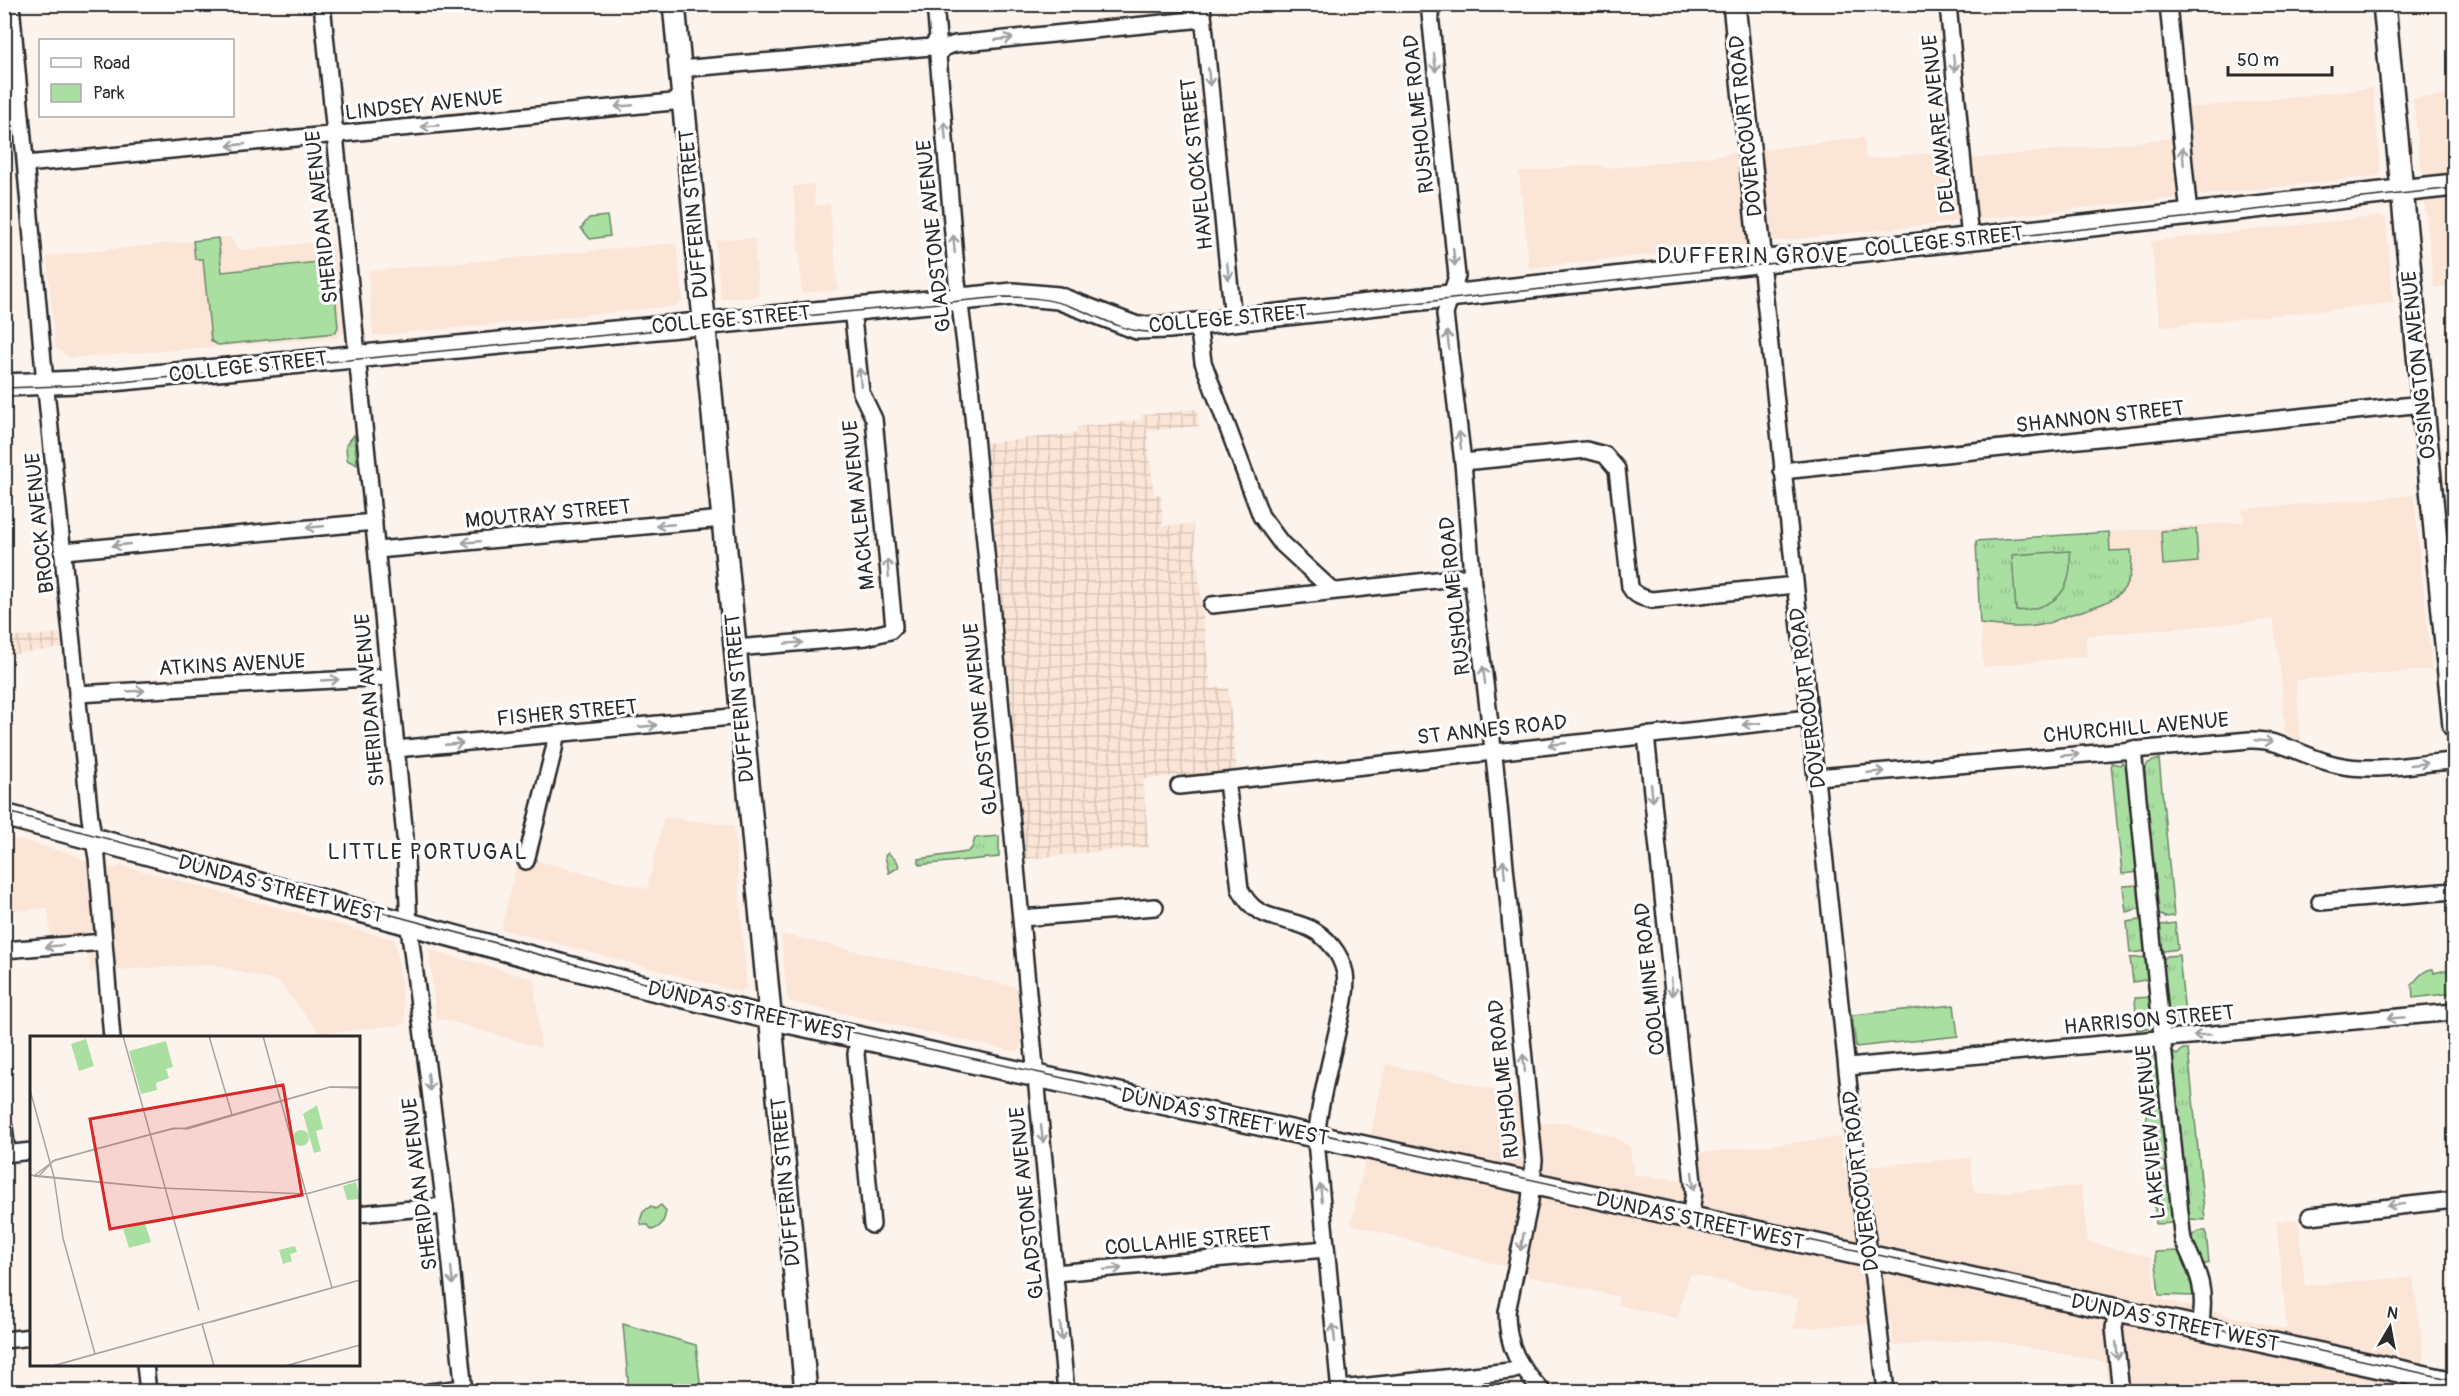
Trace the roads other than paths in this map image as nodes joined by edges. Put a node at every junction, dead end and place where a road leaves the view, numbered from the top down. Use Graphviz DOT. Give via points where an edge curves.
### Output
graph roads {
  1 [pos="11,4"];
  2 [pos="322,4"];
  3 [pos="674,4"];
  4 [pos="935,4"];
  5 [pos="1429,4"];
  6 [pos="1734,4"];
  7 [pos="1948,4"];
  8 [pos="2168,4"];
  9 [pos="2384,4"];
  10 [pos="1203,12"];
  11 [pos="939,47"];
  12 [pos="680,69"];
  13 [pos="683,101"];
  14 [pos="335,135"];
  15 [pos="27,164"];
  16 [pos="2454,185"];
  17 [pos="2402,191"];
  18 [pos="2189,215"];
  19 [pos="1970,240"];
  20 [pos="1761,262"];
  21 [pos="1450,296"];
  22 [pos="960,297"];
  23 [pos="852,309"];
  24 [pos="1233,320"];
  25 [pos="704,322"];
  26 [pos="1198,324"];
  27 [pos="358,356"];
  28 [pos="46,383"];
  29 [pos="4,386"];
  30 [pos="2423,404"];
  31 [pos="1463,462"];
  32 [pos="1782,471"];
  33 [pos="723,519"];
  34 [pos="374,522"];
  35 [pos="377,550"];
  36 [pos="64,551"];
  37 [pos="1472,576"];
  38 [pos="1795,585"];
  39 [pos="1333,591"];
  40 [pos="1212,605"];
  41 [pos="736,648"];
  42 [pos="388,677"];
  43 [pos="77,694"];
  44 [pos="742,716"];
  45 [pos="1809,718"];
  46 [pos="2454,726"];
  47 [pos="556,735"];
  48 [pos="1646,735"];
  49 [pos="2133,749"];
  50 [pos="396,750"];
  51 [pos="1494,751"];
  52 [pos="2454,761"];
  53 [pos="1817,777"];
  54 [pos="1227,782"];
  55 [pos="1179,786"];
  56 [pos="4,815"];
  57 [pos="93,838"];
  58 [pos="526,861"];
  59 [pos="2454,891"];
  60 [pos="2320,902"];
  61 [pos="1155,907"];
  62 [pos="1022,918"];
  63 [pos="409,923"];
  64 [pos="104,942"];
  65 [pos="4,950"];
  66 [pos="2454,1012"];
  67 [pos="770,1018"];
  68 [pos="112,1036"];
  69 [pos="859,1037"];
  70 [pos="2163,1039"];
  71 [pos="1848,1067"];
  72 [pos="1036,1076"];
  73 [pos="4,1126"];
  74 [pos="1316,1137"];
  75 [pos="30,1151"];
  76 [pos="6,1154"];
  77 [pos="1532,1184"];
  78 [pos="2454,1200"];
  79 [pos="445,1206"];
  80 [pos="360,1214"];
  81 [pos="2310,1216"];
  82 [pos="1690,1219"];
  83 [pos="872,1225"];
  84 [pos="1326,1249"];
  85 [pos="1870,1257"];
  86 [pos="1055,1273"];
  87 [pos="2117,1311"];
  88 [pos="2200,1328"];
  89 [pos="30,1337"];
  90 [pos="4,1340"];
  91 [pos="145,1366"];
  92 [pos="1521,1368"];
  93 [pos="2454,1383"];
  94 [pos="464,1390"];
  95 [pos="1340,1390"];
  96 [pos="148,1392"];
  97 [pos="429,1392"];
  98 [pos="806,1392"];
  99 [pos="1066,1392"];
  100 [pos="1543,1392"];
  101 [pos="1886,1392"];
  102 [pos="2121,1392"];
  1 -- 15 [label="street, BROCK AVENUE"];
  2 -- 14 [label="street, SHERIDAN AVENUE"];
  3 -- 12 [label="main road, DUFFERIN STREET"];
  4 -- 11 [label="street, GLADSTONE AVENUE"];
  5 -- 21 [label="street, RUSHOLME ROAD, one-way" via="1456,276"];
  6 -- 20 [label="main road, DOVERCOURT ROAD"];
  7 -- 19 [label="street, DELAWARE AVENUE, one-way"];
  18 -- 8 [label="street, one-way"];
  9 -- 17 [label="main road, OSSINGTON AVENUE"];
  11 -- 10 [label="street, one-way"];
  10 -- 24 [label="street, HAVELOCK STREET, one-way"];
  11 -- 12 [label="street"];
  22 -- 11 [label="street, GLADSTONE AVENUE, one-way"];
  12 -- 13 [label="main road, DUFFERIN STREET"];
  13 -- 14 [label="street, LINDSEY AVENUE, one-way"];
  13 -- 25 [label="main road, DUFFERIN STREET"];
  14 -- 15 [label="street, LINDSEY AVENUE, one-way"];
  14 -- 27 [label="street, SHERIDAN AVENUE"];
  15 -- 28 [label="street, BROCK AVENUE"];
  16 -- 17 [label="main road, COLLEGE STREET"];
  17 -- 18 [label="main road, COLLEGE STREET"];
  17 -- 30 [label="main road, OSSINGTON AVENUE"];
  18 -- 19 [label="main road, COLLEGE STREET"];
  19 -- 20 [label="main road, COLLEGE STREET"];
  20 -- 21 [label="main road, COLLEGE STREET"];
  20 -- 32 [label="street, DOVERCOURT ROAD"];
  21 -- 24 [label="main road, COLLEGE STREET"];
  31 -- 21 [label="street, RUSHOLME ROAD, one-way" via="1444,314"];
  22 -- 23 [label="main road, COLLEGE STREET"];
  22 -- 26 [label="main road, COLLEGE STREET" via="1034,294 1059,298 1137,328"];
  22 -- 62 [label="street, GLADSTONE AVENUE"];
  23 -- 25 [label="main road, COLLEGE STREET"];
  41 -- 23 [label="street, MACKLEM AVENUE, one-way" via="866,637 894,627 874,419 861,392"];
  24 -- 26 [label="main road, COLLEGE STREET"];
  25 -- 27 [label="main road, COLLEGE STREET"];
  25 -- 33 [label="main road, DUFFERIN STREET"];
  26 -- 39 [label="street" via="1203,362 1261,516 1281,543"];
  27 -- 28 [label="main road, COLLEGE STREET"];
  27 -- 34 [label="street, SHERIDAN AVENUE"];
  28 -- 29 [label="main road, COLLEGE STREET"];
  28 -- 36 [label="street, BROCK AVENUE"];
  30 -- 32 [label="street, SHANNON STREET"];
  30 -- 46 [label="main road, OSSINGTON AVENUE"];
  31 -- 37 [label="street, RUSHOLME ROAD"];
  31 -- 38 [label="street" via="1586,450 1605,455 1617,469 1630,587 1641,597 1652,600"];
  32 -- 38 [label="street, DOVERCOURT ROAD"];
  33 -- 35 [label="street, MOUTRAY STREET, one-way"];
  33 -- 41 [label="main road, DUFFERIN STREET"];
  34 -- 35 [label="street, SHERIDAN AVENUE"];
  34 -- 36 [label="street, one-way"];
  35 -- 42 [label="street, SHERIDAN AVENUE"];
  36 -- 43 [label="street, BROCK AVENUE"];
  37 -- 39 [label="street"];
  51 -- 37 [label="street, RUSHOLME ROAD, one-way"];
  38 -- 45 [label="street, DOVERCOURT ROAD"];
  39 -- 40 [label="street"];
  41 -- 44 [label="main road, DUFFERIN STREET"];
  43 -- 42 [label="street, ATKINS AVENUE, one-way"];
  42 -- 50 [label="street, SHERIDAN AVENUE"];
  43 -- 57 [label="street, BROCK AVENUE"];
  47 -- 44 [label="street, FISHER STREET, one-way"];
  44 -- 67 [label="main road, DUFFERIN STREET"];
  45 -- 48 [label="street, ST ANNES ROAD, one-way"];
  45 -- 53 [label="street, DOVERCOURT ROAD"];
  50 -- 47 [label="street, FISHER STREET, one-way"];
  47 -- 58 [label="street"];
  48 -- 51 [label="street, ST ANNES ROAD, one-way"];
  48 -- 82 [label="street, COOLMINE ROAD, one-way" via="1694,1192"];
  49 -- 52 [label="street, CHURCHILL AVENUE, one-way" via="2262,740 2348,767"];
  53 -- 49 [label="street, CHURCHILL AVENUE, one-way"];
  49 -- 70 [label="street, LAKEVIEW AVENUE"];
  50 -- 63 [label="street, SHERIDAN AVENUE"];
  51 -- 54 [label="street, ST ANNES ROAD"];
  77 -- 51 [label="street, RUSHOLME ROAD, one-way" via="1534,1164"];
  53 -- 71 [label="street, DOVERCOURT ROAD"];
  54 -- 55 [label="street, ST ANNES ROAD"];
  54 -- 74 [label="street" via="1240,889 1245,899 1259,912 1320,934 1336,953 1344,972 1344,997"];
  56 -- 57 [label="main road, DUNDAS STREET WEST"];
  57 -- 63 [label="main road, DUNDAS STREET WEST"];
  57 -- 64 [label="street, BROCK AVENUE"];
  59 -- 60 [label="street"];
  61 -- 62 [label="street"];
  62 -- 72 [label="street, GLADSTONE AVENUE"];
  63 -- 67 [label="main road, DUNDAS STREET WEST"];
  63 -- 79 [label="street, SHERIDAN AVENUE, one-way"];
  64 -- 65 [label="street, one-way"];
  64 -- 68 [label="street, BROCK AVENUE"];
  66 -- 70 [label="street, HARRISON STREET, one-way"];
  67 -- 69 [label="main road, DUNDAS STREET WEST"];
  67 -- 98 [label="main road, DUFFERIN STREET"];
  69 -- 72 [label="main road, DUNDAS STREET WEST"];
  69 -- 83 [label="street" via="856,1054"];
  70 -- 71 [label="street, HARRISON STREET"];
  70 -- 88 [label="street, LAKEVIEW AVENUE" via="2183,1240 2200,1279"];
  71 -- 85 [label="street, DOVERCOURT ROAD"];
  72 -- 74 [label="main road, DUNDAS STREET WEST"];
  72 -- 86 [label="street, GLADSTONE AVENUE, one-way"];
  73 -- 76 [label="street"];
  74 -- 77 [label="main road, DUNDAS STREET WEST"];
  84 -- 74 [label="street, one-way"];
  75 -- 76 [label="street"];
  77 -- 82 [label="main road, DUNDAS STREET WEST"];
  77 -- 92 [label="street, RUSHOLME ROAD, one-way" via="1507,1312 1511,1344"];
  78 -- 81 [label="street, one-way"];
  79 -- 80 [label="street"];
  79 -- 94 [label="street, SHERIDAN AVENUE, one-way"];
  82 -- 85 [label="main road, DUNDAS STREET WEST"];
  86 -- 84 [label="street, COLLAHIE STREET, one-way"];
  95 -- 84 [label="street, one-way"];
  85 -- 87 [label="main road, DUNDAS STREET WEST"];
  85 -- 101 [label="street, DOVERCOURT ROAD"];
  86 -- 99 [label="street, GLADSTONE AVENUE, one-way"];
  87 -- 88 [label="main road, DUNDAS STREET WEST"];
  87 -- 102 [label="street, one-way" via="2114,1328"];
  88 -- 93 [label="main road, DUNDAS STREET WEST"];
  89 -- 90 [label="street"];
  91 -- 96 [label="street"];
  92 -- 95 [label="street"];
  92 -- 100 [label="street"];
  94 -- 97 [label="street"];
}
